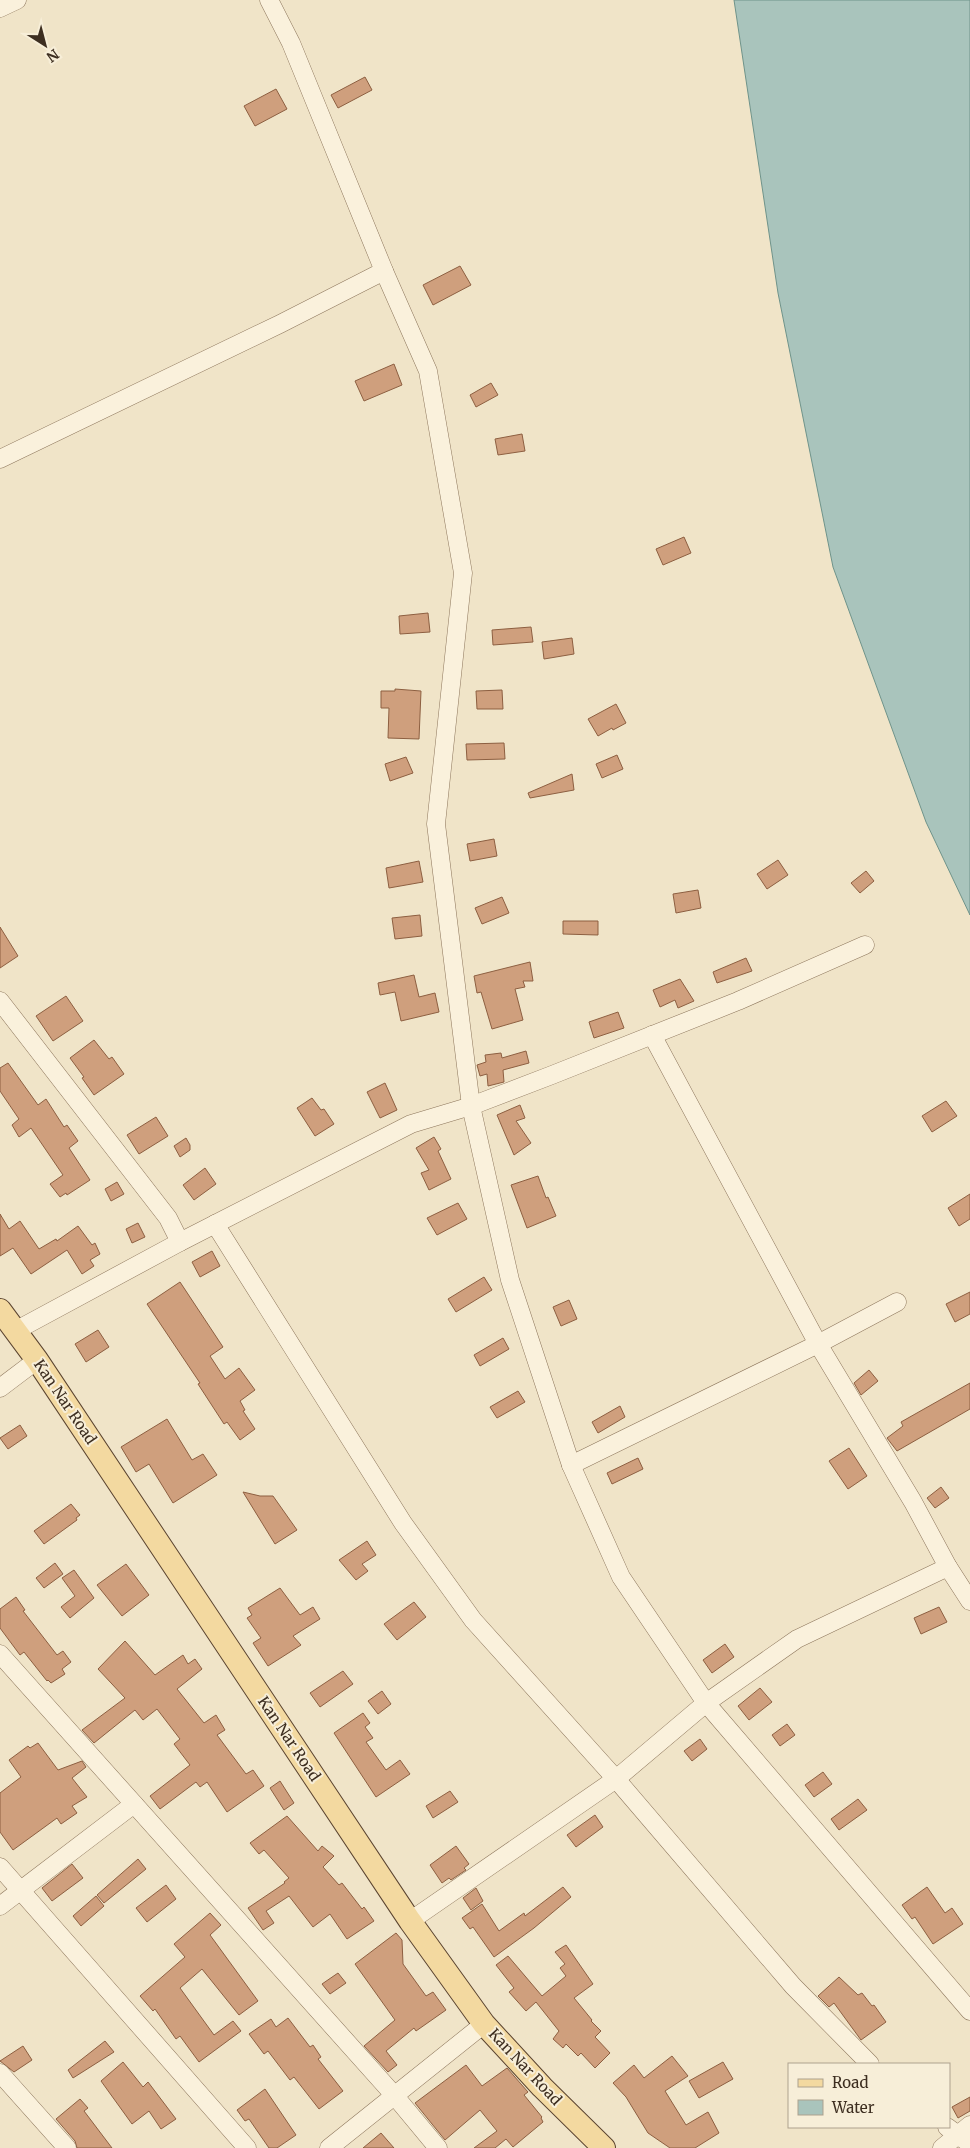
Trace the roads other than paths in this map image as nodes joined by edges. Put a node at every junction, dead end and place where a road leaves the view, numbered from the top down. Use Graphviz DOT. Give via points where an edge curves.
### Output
graph roads {
  1 [pos="17,0"];
  2 [pos="269,0"];
  3 [pos="0,8"];
  4 [pos="384,272"];
  5 [pos="0,459"];
  6 [pos="866,945"];
  7 [pos="0,1001"];
  8 [pos="652,1035"];
  9 [pos="471,1106"];
  10 [pos="215,1224"];
  11 [pos="180,1242"];
  12 [pos="897,1302"];
  13 [pos="0,1310"];
  14 [pos="15,1331"];
  15 [pos="818,1344"];
  16 [pos="37,1360"];
  17 [pos="0,1388"];
  18 [pos="571,1465"];
  19 [pos="948,1568"];
  20 [pos="970,1601"];
  21 [pos="0,1654"];
  22 [pos="706,1703"];
  23 [pos="616,1779"];
  24 [pos="134,1804"];
  25 [pos="0,1867"];
  26 [pos="20,1891"];
  27 [pos="0,1906"];
  28 [pos="410,1922"];
  29 [pos="970,2011"];
  30 [pos="484,2024"];
  31 [pos="869,2063"];
  32 [pos="0,2073"];
  33 [pos="394,2096"];
  34 [pos="961,2133"];
  35 [pos="67,2148"];
  36 [pos="247,2148"];
  37 [pos="329,2148"];
  38 [pos="438,2148"];
  39 [pos="604,2148"];
  40 [pos="942,2148"];
  1 -- 3 [label="street"];
  2 -- 4 [label="street" via="291,43"];
  4 -- 5 [label="street"];
  4 -- 9 [label="street" via="428,371 463,573 436,824"];
  6 -- 8 [label="street"];
  7 -- 11 [label="street" via="168,1218"];
  8 -- 9 [label="street"];
  8 -- 15 [label="street"];
  9 -- 10 [label="street" via="411,1124"];
  9 -- 18 [label="street" via="510,1280"];
  10 -- 11 [label="street"];
  10 -- 23 [label="street" via="402,1523 473,1620"];
  11 -- 14 [label="street"];
  12 -- 15 [label="street"];
  13 -- 14 [label="main road, Kan Nar Road"];
  14 -- 16 [label="main road, Kan Nar Road"];
  15 -- 18 [label="street"];
  15 -- 19 [label="street" via="913,1502"];
  16 -- 17 [label="street"];
  16 -- 28 [label="main road, Kan Nar Road"];
  18 -- 22 [label="street" via="621,1577"];
  19 -- 20 [label="street"];
  19 -- 22 [label="street" via="797,1639"];
  21 -- 24 [label="street"];
  22 -- 23 [label="street"];
  22 -- 29 [label="street"];
  23 -- 28 [label="street"];
  23 -- 31 [label="street" via="793,1986"];
  24 -- 26 [label="street"];
  24 -- 33 [label="street"];
  25 -- 26 [label="street"];
  26 -- 27 [label="street"];
  26 -- 36 [label="street"];
  28 -- 30 [label="main road, Kan Nar Road"];
  30 -- 33 [label="street"];
  30 -- 39 [label="main road, Kan Nar Road"];
  32 -- 35 [label="street"];
  33 -- 37 [label="street"];
  33 -- 38 [label="street"];
  34 -- 40 [label="street"];
}
